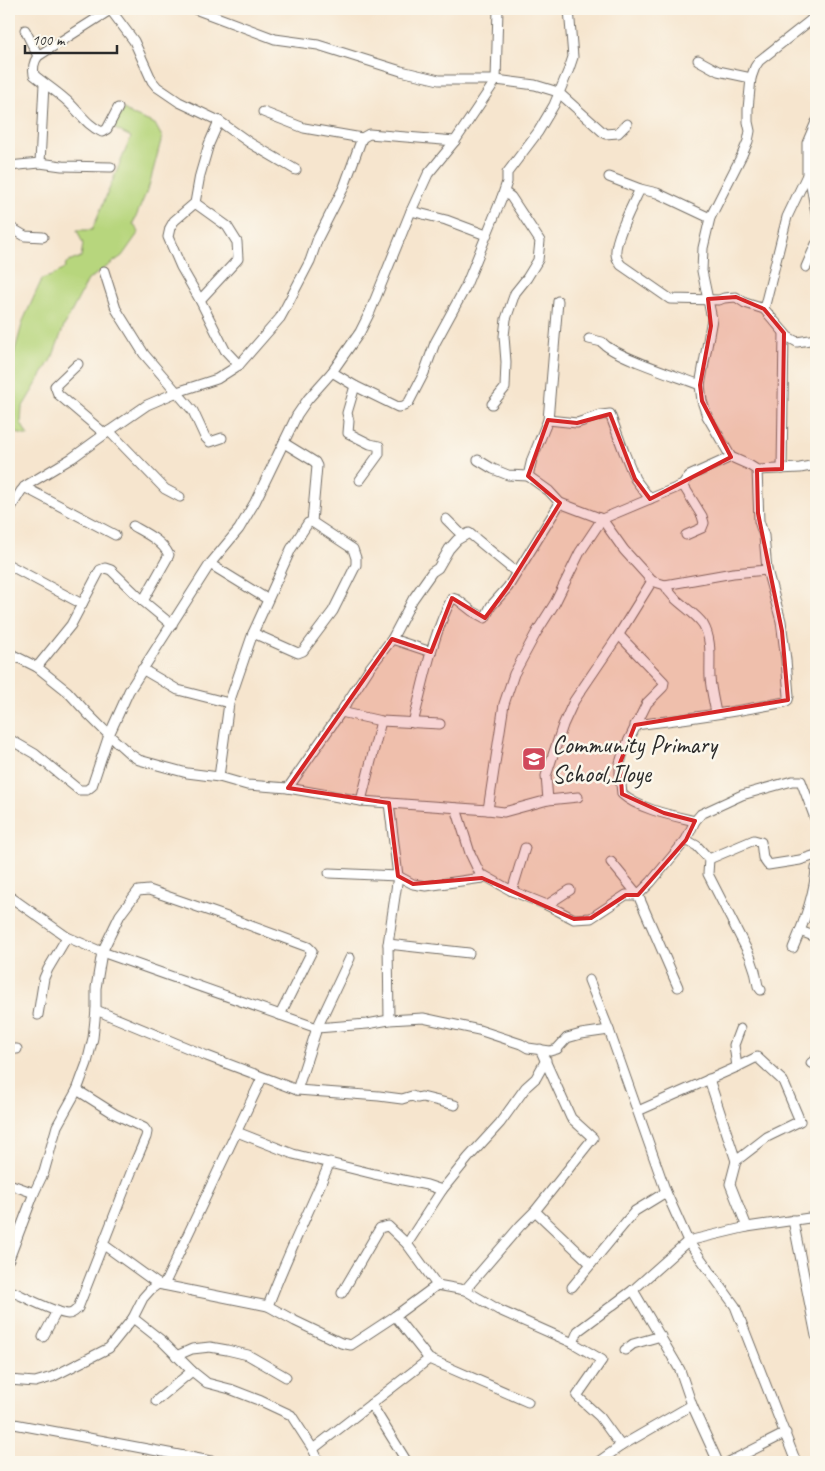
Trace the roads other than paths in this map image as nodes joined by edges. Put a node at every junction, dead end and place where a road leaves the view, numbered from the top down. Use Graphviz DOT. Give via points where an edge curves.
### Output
graph roads {
  1 [pos="110,9"];
  2 [pos="194,9"];
  3 [pos="498,9"];
  4 [pos="569,9"];
  5 [pos="814,19"];
  6 [pos="25,30"];
  7 [pos="38,56"];
  8 [pos="698,60"];
  9 [pos="751,78"];
  10 [pos="496,80"];
  11 [pos="44,84"];
  12 [pos="558,92"];
  13 [pos="118,108"];
  14 [pos="263,112"];
  15 [pos="219,121"];
  16 [pos="816,122"];
  17 [pos="628,124"];
  18 [pos="362,138"];
  19 [pos="455,141"];
  20 [pos="40,163"];
  21 [pos="9,166"];
  22 [pos="111,167"];
  23 [pos="296,170"];
  24 [pos="807,175"];
  25 [pos="609,177"];
  26 [pos="640,189"];
  27 [pos="504,193"];
  28 [pos="195,202"];
  29 [pos="411,211"];
  30 [pos="816,213"];
  31 [pos="710,218"];
  32 [pos="9,228"];
  33 [pos="486,235"];
  34 [pos="42,237"];
  35 [pos="816,244"];
  36 [pos="811,262"];
  37 [pos="104,271"];
  38 [pos="708,299"];
  39 [pos="200,300"];
  40 [pos="558,301"];
  41 [pos="764,309"];
  42 [pos="784,333"];
  43 [pos="588,339"];
  44 [pos="816,339"];
  45 [pos="78,364"];
  46 [pos="239,364"];
  47 [pos="332,372"];
  48 [pos="700,385"];
  49 [pos="355,386"];
  50 [pos="177,392"];
  51 [pos="492,404"];
  52 [pos="548,420"];
  53 [pos="107,432"];
  54 [pos="222,438"];
  55 [pos="284,443"];
  56 [pos="731,457"];
  57 [pos="478,460"];
  58 [pos="816,465"];
  59 [pos="782,469"];
  60 [pos="757,470"];
  61 [pos="528,476"];
  62 [pos="360,480"];
  63 [pos="683,485"];
  64 [pos="24,487"];
  65 [pos="180,497"];
  66 [pos="650,499"];
  67 [pos="560,503"];
  68 [pos="9,511"];
  69 [pos="602,519"];
  70 [pos="446,520"];
  71 [pos="312,522"];
  72 [pos="133,526"];
  73 [pos="115,535"];
  74 [pos="686,535"];
  75 [pos="463,536"];
  76 [pos="210,564"];
  77 [pos="9,565"];
  78 [pos="767,570"];
  79 [pos="516,572"];
  80 [pos="652,581"];
  81 [pos="665,585"];
  82 [pos="267,599"];
  83 [pos="143,601"];
  84 [pos="82,604"];
  85 [pos="172,625"];
  86 [pos="254,633"];
  87 [pos="619,635"];
  88 [pos="392,640"];
  89 [pos="431,652"];
  90 [pos="9,653"];
  91 [pos="37,667"];
  92 [pos="142,669"];
  93 [pos="229,703"];
  94 [pos="341,712"];
  95 [pos="716,713"];
  96 [pos="381,721"];
  97 [pos="413,723"];
  98 [pos="440,724"];
  99 [pos="635,725"];
  100 [pos="109,735"];
  101 [pos="9,739"];
  102 [pos="219,778"];
  103 [pos="288,788"];
  104 [pos="578,797"];
  105 [pos="548,800"];
  106 [pos="813,800"];
  107 [pos="361,801"];
  108 [pos="389,803"];
  109 [pos="456,808"];
  110 [pos="488,810"];
  111 [pos="695,821"];
  112 [pos="816,821"];
  113 [pos="686,840"];
  114 [pos="525,848"];
  115 [pos="816,855"];
  116 [pos="708,859"];
  117 [pos="611,862"];
  118 [pos="816,868"];
  119 [pos="329,873"];
  120 [pos="398,876"];
  121 [pos="482,878"];
  122 [pos="570,890"];
  123 [pos="512,891"];
  124 [pos="638,895"];
  125 [pos="9,896"];
  126 [pos="547,905"];
  127 [pos="800,931"];
  128 [pos="67,937"];
  129 [pos="816,937"];
  130 [pos="388,944"];
  131 [pos="793,948"];
  132 [pos="102,952"];
  133 [pos="469,953"];
  134 [pos="350,958"];
  135 [pos="589,980"];
  136 [pos="678,987"];
  137 [pos="761,990"];
  138 [pos="96,1010"];
  139 [pos="38,1015"];
  140 [pos="280,1015"];
  141 [pos="389,1020"];
  142 [pos="317,1028"];
  143 [pos="740,1029"];
  144 [pos="610,1030"];
  145 [pos="540,1049"];
  146 [pos="546,1060"];
  147 [pos="737,1067"];
  148 [pos="262,1078"];
  149 [pos="709,1079"];
  150 [pos="77,1090"];
  151 [pos="297,1090"];
  152 [pos="455,1105"];
  153 [pos="638,1111"];
  154 [pos="237,1132"];
  155 [pos="736,1161"];
  156 [pos="330,1162"];
  157 [pos="9,1184"];
  158 [pos="442,1190"];
  159 [pos="666,1192"];
  160 [pos="34,1193"];
  161 [pos="535,1211"];
  162 [pos="816,1217"];
  163 [pos="793,1220"];
  164 [pos="747,1227"];
  165 [pos="688,1241"];
  166 [pos="407,1244"];
  167 [pos="104,1245"];
  168 [pos="9,1259"];
  169 [pos="591,1264"];
  170 [pos="161,1284"];
  171 [pos="438,1285"];
  172 [pos="572,1287"];
  173 [pos="9,1290"];
  174 [pos="465,1290"];
  175 [pos="633,1290"];
  176 [pos="342,1293"];
  177 [pos="268,1306"];
  178 [pos="57,1311"];
  179 [pos="395,1316"];
  180 [pos="133,1318"];
  181 [pos="661,1336"];
  182 [pos="816,1336"];
  183 [pos="43,1338"];
  184 [pos="573,1343"];
  185 [pos="625,1350"];
  186 [pos="176,1356"];
  187 [pos="429,1359"];
  188 [pos="192,1370"];
  189 [pos="286,1377"];
  190 [pos="9,1380"];
  191 [pos="156,1401"];
  192 [pos="528,1402"];
  193 [pos="371,1404"];
  194 [pos="692,1405"];
  195 [pos="9,1423"];
  196 [pos="786,1433"];
  197 [pos="621,1446"];
  198 [pos="314,1449"];
  199 [pos="216,1462"];
  200 [pos="319,1462"];
  201 [pos="407,1462"];
  202 [pos="598,1462"];
  203 [pos="718,1462"];
  204 [pos="729,1462"];
  205 [pos="796,1462"];
  1 -- 7 [label="street"];
  1 -- 15 [label="street" via="134,41 157,87 179,102"];
  2 -- 10 [label="street" via="276,39 318,45 439,80"];
  3 -- 10 [label="street"];
  4 -- 12 [label="street" via="572,57"];
  5 -- 9 [label="street" via="759,61"];
  6 -- 7 [label="street"];
  7 -- 11 [label="street" via="34,61 34,75"];
  8 -- 9 [label="street" via="718,71"];
  9 -- 31 [label="street" via="748,141"];
  10 -- 12 [label="street" via="535,84"];
  10 -- 19 [label="street"];
  11 -- 13 [label="street" via="102,132"];
  11 -- 20 [label="street"];
  12 -- 17 [label="street" via="605,134 618,133"];
  12 -- 27 [label="street" via="538,132 507,173"];
  14 -- 18 [label="street" via="304,128"];
  15 -- 23 [label="street"];
  15 -- 28 [label="street" via="209,144"];
  16 -- 24 [label="street" via="807,143"];
  18 -- 19 [label="street" via="369,134"];
  18 -- 46 [label="street" via="344,187 286,307"];
  19 -- 29 [label="street" via="428,174"];
  20 -- 21 [label="street"];
  20 -- 22 [label="street"];
  24 -- 30 [label="street"];
  24 -- 41 [label="street" via="787,217"];
  25 -- 26 [label="street"];
  26 -- 31 [label="street" via="657,193"];
  26 -- 38 [label="street" via="619,235 616,251 621,265 670,299"];
  27 -- 33 [label="street"];
  27 -- 51 [label="street" via="511,197 540,240 538,260 515,293 506,319 505,388"];
  28 -- 39 [label="street" via="174,221 168,237"];
  28 -- 39 [label="street" via="227,226 237,242 238,259"];
  29 -- 33 [label="street"];
  29 -- 47 [label="street" via="370,312"];
  31 -- 38 [label="street" via="702,271"];
  32 -- 34 [label="street" via="25,236"];
  33 -- 49 [label="street" via="465,288 435,343 409,402 398,407"];
  35 -- 36 [label="street"];
  37 -- 50 [label="street" via="116,309 144,354"];
  38 -- 41 [label="street" via="736,297"];
  38 -- 48 [label="street" via="711,326"];
  39 -- 46 [label="street" via="225,350"];
  40 -- 52 [label="street"];
  41 -- 42 [label="street"];
  42 -- 44 [label="street" via="797,342"];
  42 -- 59 [label="street"];
  43 -- 48 [label="street" via="602,342 606,347 641,363"];
  45 -- 53 [label="street" via="54,386 55,390"];
  46 -- 50 [label="street" via="218,379"];
  47 -- 49 [label="street"];
  47 -- 55 [label="street" via="297,415"];
  48 -- 56 [label="street" via="707,416"];
  49 -- 62 [label="street" via="347,413 348,433 379,446 379,454"];
  50 -- 53 [label="street" via="147,406"];
  50 -- 54 [label="street" via="193,411 205,437 210,442"];
  52 -- 61 [label="street"];
  52 -- 66 [label="street" via="577,423 610,414 635,479"];
  53 -- 64 [label="street"];
  53 -- 65 [label="street" via="165,488"];
  55 -- 71 [label="street" via="317,466"];
  55 -- 76 [label="street" via="239,529"];
  56 -- 60 [label="street"];
  56 -- 63 [label="street" via="689,476"];
  57 -- 61 [label="street" via="508,476"];
  58 -- 59 [label="street"];
  59 -- 60 [label="street"];
  60 -- 78 [label="street" via="758,514"];
  61 -- 67 [label="street"];
  63 -- 66 [label="street"];
  63 -- 74 [label="street" via="704,523 702,528"];
  64 -- 68 [label="street"];
  64 -- 73 [label="street"];
  66 -- 69 [label="street"];
  67 -- 69 [label="street"];
  67 -- 79 [label="street"];
  69 -- 80 [label="street"];
  69 -- 110 [label="street" via="580,552 514,674 504,704"];
  70 -- 75 [label="street"];
  71 -- 82 [label="street" via="308,522 291,549"];
  71 -- 86 [label="street" via="352,550 356,558 356,565 333,611 303,651 298,653"];
  72 -- 83 [label="street" via="160,542 169,555"];
  75 -- 79 [label="street" via="469,532"];
  75 -- 88 [label="street" via="449,549 413,599"];
  76 -- 82 [label="street"];
  76 -- 85 [label="street"];
  77 -- 84 [label="street"];
  78 -- 81 [label="street"];
  78 -- 95 [label="street" via="781,621 788,700"];
  79 -- 89 [label="street" via="485,618 452,598"];
  80 -- 81 [label="street"];
  80 -- 87 [label="street"];
  81 -- 95 [label="street" via="704,627 711,654 710,682"];
  82 -- 86 [label="street"];
  83 -- 84 [label="street" via="105,568 100,570"];
  83 -- 85 [label="street"];
  84 -- 91 [label="street" via="71,624"];
  85 -- 92 [label="street"];
  86 -- 93 [label="street"];
  87 -- 99 [label="street" via="664,682 664,688 647,703"];
  87 -- 105 [label="street" via="574,701 562,725 546,776"];
  88 -- 89 [label="street"];
  88 -- 94 [label="street"];
  89 -- 97 [label="street"];
  90 -- 91 [label="street"];
  91 -- 100 [label="street" via="67,691"];
  92 -- 93 [label="street" via="178,690"];
  92 -- 100 [label="street"];
  93 -- 102 [label="street"];
  94 -- 96 [label="street"];
  94 -- 103 [label="street"];
  95 -- 99 [label="street"];
  96 -- 97 [label="street"];
  96 -- 107 [label="street"];
  97 -- 98 [label="street"];
  99 -- 111 [label="street" via="620,763 622,794 628,800 655,810"];
  100 -- 101 [label="street" via="92,786 87,790 79,790 35,754"];
  100 -- 102 [label="street" via="139,760"];
  102 -- 103 [label="street" via="247,785"];
  103 -- 107 [label="street"];
  104 -- 105 [label="street"];
  105 -- 110 [label="street" via="504,812"];
  106 -- 111 [label="street" via="801,781 792,781 742,795 701,814"];
  106 -- 112 [label="street"];
  107 -- 108 [label="street"];
  108 -- 109 [label="street"];
  108 -- 120 [label="street"];
  109 -- 110 [label="street"];
  109 -- 121 [label="street" via="470,853"];
  111 -- 113 [label="street"];
  113 -- 116 [label="street" via="697,846"];
  113 -- 124 [label="street"];
  114 -- 123 [label="street"];
  115 -- 116 [label="street" via="768,865 763,858 761,842 754,840"];
  116 -- 137 [label="street" via="708,874 750,956"];
  117 -- 124 [label="street"];
  118 -- 127 [label="street" via="816,879"];
  119 -- 120 [label="street"];
  120 -- 121 [label="street" via="426,886"];
  120 -- 130 [label="street"];
  121 -- 123 [label="street" via="485,876"];
  122 -- 126 [label="street"];
  123 -- 126 [label="street"];
  124 -- 126 [label="street" via="626,895 591,918 574,919"];
  124 -- 136 [label="street"];
  125 -- 128 [label="street"];
  127 -- 129 [label="street"];
  127 -- 131 [label="street"];
  128 -- 132 [label="street"];
  128 -- 139 [label="street" via="44,978"];
  130 -- 133 [label="street"];
  130 -- 141 [label="street"];
  132 -- 138 [label="street"];
  132 -- 140 [label="street"];
  132 -- 140 [label="street" via="120,915 138,891 149,890 228,917 312,951"];
  134 -- 142 [label="street"];
  135 -- 144 [label="street"];
  138 -- 148 [label="street"];
  138 -- 150 [label="street" via="93,1038"];
  140 -- 142 [label="street"];
  141 -- 142 [label="street"];
  141 -- 145 [label="street" via="435,1020"];
  142 -- 151 [label="street"];
  143 -- 147 [label="street" via="734,1045"];
  144 -- 145 [label="street" via="567,1038 557,1049 550,1051"];
  144 -- 153 [label="street"];
  145 -- 146 [label="street"];
  146 -- 158 [label="street" via="536,1078"];
  146 -- 161 [label="street" via="571,1118 593,1138"];
  147 -- 149 [label="street"];
  147 -- 155 [label="street" via="757,1057 783,1081 800,1121 767,1137"];
  148 -- 151 [label="street"];
  148 -- 154 [label="street"];
  149 -- 153 [label="street"];
  149 -- 155 [label="street"];
  150 -- 160 [label="street" via="57,1126 44,1172"];
  150 -- 167 [label="street" via="147,1132"];
  151 -- 152 [label="street" via="402,1099 422,1096"];
  153 -- 159 [label="street"];
  154 -- 156 [label="street" via="294,1154"];
  154 -- 170 [label="street"];
  155 -- 164 [label="street" via="730,1184"];
  156 -- 158 [label="street"];
  156 -- 177 [label="street"];
  157 -- 160 [label="street"];
  158 -- 166 [label="street"];
  159 -- 165 [label="street"];
  159 -- 169 [label="street" via="635,1210"];
  160 -- 168 [label="street"];
  161 -- 169 [label="street"];
  161 -- 174 [label="street"];
  162 -- 163 [label="street"];
  163 -- 164 [label="street"];
  163 -- 182 [label="street"];
  164 -- 165 [label="street"];
  165 -- 175 [label="street"];
  165 -- 196 [label="street" via="735,1306"];
  166 -- 171 [label="street"];
  166 -- 176 [label="street" via="388,1226 380,1228"];
  167 -- 170 [label="street"];
  167 -- 178 [label="street" via="78,1308 69,1314"];
  169 -- 172 [label="street"];
  170 -- 177 [label="street"];
  170 -- 180 [label="street" via="143,1298"];
  171 -- 174 [label="street"];
  171 -- 179 [label="street"];
  173 -- 178 [label="street"];
  174 -- 184 [label="street" via="499,1310"];
  175 -- 181 [label="street"];
  175 -- 184 [label="street" via="578,1331"];
  177 -- 179 [label="street" via="351,1345"];
  178 -- 183 [label="street"];
  179 -- 187 [label="street"];
  180 -- 186 [label="street"];
  180 -- 190 [label="street" via="109,1348 52,1377 35,1382"];
  181 -- 185 [label="street" via="632,1344"];
  181 -- 194 [label="street" via="680,1370"];
  184 -- 197 [label="street" via="602,1360 577,1396 600,1417"];
  186 -- 188 [label="street"];
  186 -- 189 [label="street" via="192,1349 227,1350 248,1355"];
  187 -- 192 [label="street"];
  187 -- 193 [label="street"];
  188 -- 191 [label="street"];
  188 -- 198 [label="street" via="207,1383 230,1389 291,1415"];
  193 -- 198 [label="street"];
  193 -- 201 [label="street"];
  194 -- 197 [label="street"];
  194 -- 203 [label="street"];
  195 -- 199 [label="street"];
  196 -- 204 [label="street"];
  196 -- 205 [label="street"];
  197 -- 202 [label="street"];
  198 -- 200 [label="street"];
}
